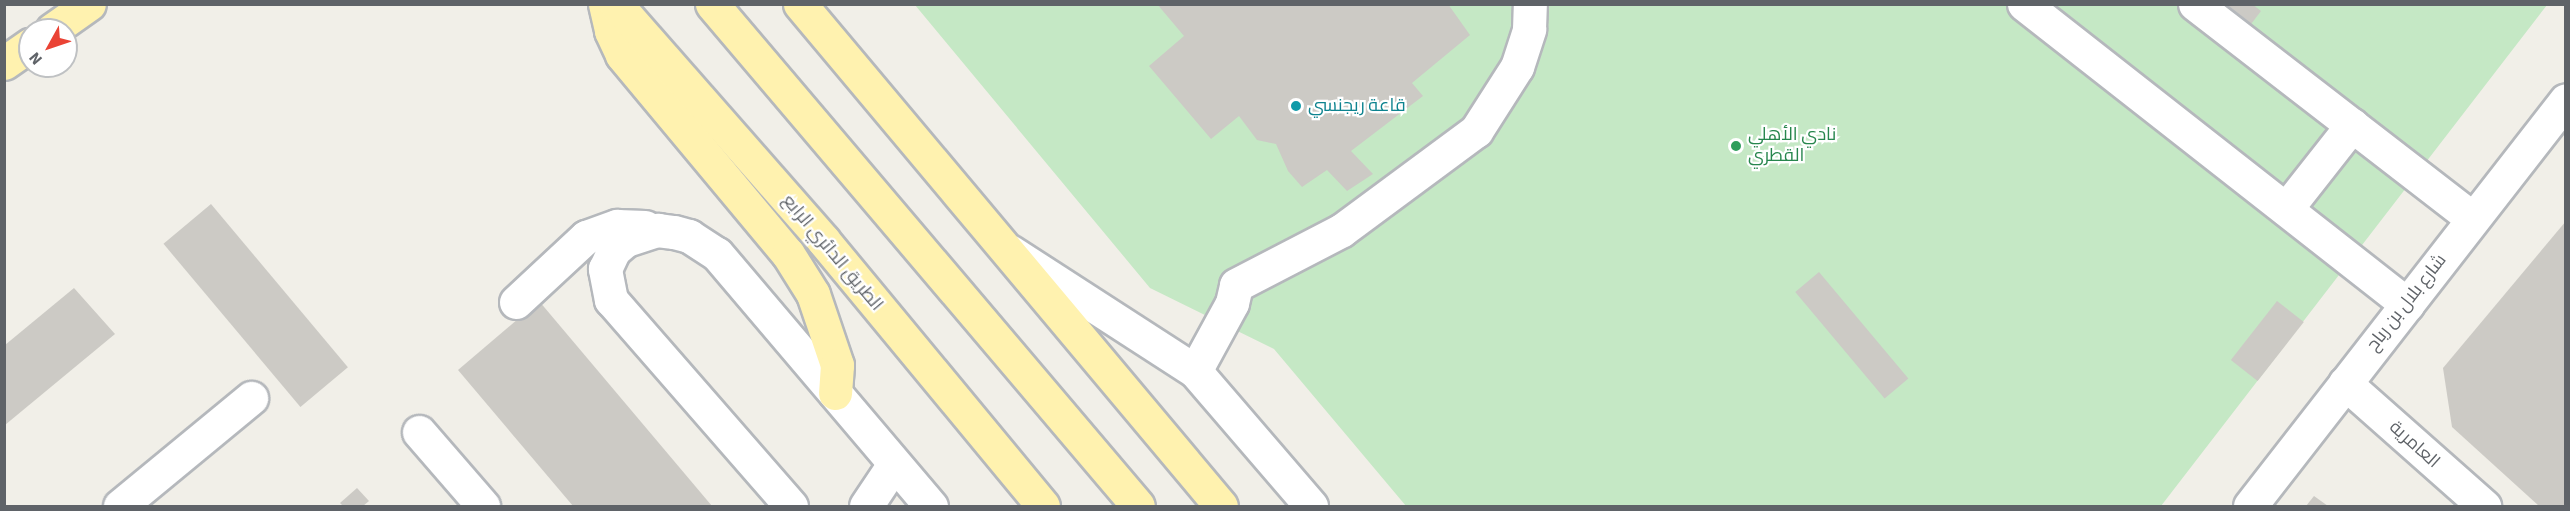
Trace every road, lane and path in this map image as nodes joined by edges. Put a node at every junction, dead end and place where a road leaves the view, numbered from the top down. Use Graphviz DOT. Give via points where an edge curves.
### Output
graph roads {
  1 [pos="89,4"];
  2 [pos="605,4"];
  3 [pos="616,4"];
  4 [pos="712,4"];
  5 [pos="800,4"];
  6 [pos="1530,4"];
  7 [pos="2024,4"];
  8 [pos="2195,4"];
  9 [pos="69,18"];
  10 [pos="18,53"];
  11 [pos="4,63"];
  12 [pos="2565,100"];
  13 [pos="2352,125"];
  14 [pos="2286,209"];
  15 [pos="2473,219"];
  16 [pos="657,230"];
  17 [pos="1011,252"];
  18 [pos="516,302"];
  19 [pos="2407,304"];
  20 [pos="1195,371"];
  21 [pos="2345,383"];
  22 [pos="835,393"];
  23 [pos="251,398"];
  24 [pos="419,432"];
  25 [pos="894,464"];
  26 [pos="925,504"];
  27 [pos="120,507"];
  28 [pos="483,507"];
  29 [pos="791,507"];
  30 [pos="866,507"];
  31 [pos="1043,507"];
  32 [pos="1138,507"];
  33 [pos="1221,507"];
  34 [pos="1311,507"];
  35 [pos="2250,507"];
  36 [pos="2484,507"];
  1 -- 9 [label="main road"];
  2 -- 22 [label="main road" via="622,55 788,254 813,294 837,365"];
  3 -- 31 [label="main road, الطريق الدائري الرابع" via="823,240"];
  4 -- 32 [label="main road"];
  5 -- 17 [label="main road"];
  6 -- 20 [label="street" via="1529,29 1517,67 1476,130 1342,230 1236,285 1233,303"];
  7 -- 14 [label="street"];
  8 -- 13 [label="street"];
  10 -- 11 [label="main road"];
  12 -- 15 [label="street, شارع بلال بن رباح"];
  13 -- 14 [label="street"];
  13 -- 15 [label="street"];
  14 -- 19 [label="street"];
  15 -- 19 [label="street, شارع بلال بن رباح"];
  16 -- 18 [label="street" via="638,225 598,231 575,245"];
  16 -- 22 [label="street" via="689,236 717,254"];
  16 -- 29 [label="street" via="634,236 614,249 605,269 607,290"];
  17 -- 20 [label="street"];
  17 -- 33 [label="main road"];
  19 -- 21 [label="street, شارع بلال بن رباح"];
  20 -- 34 [label="street"];
  21 -- 35 [label="street, شارع بلال بن رباح"];
  21 -- 36 [label="street, العامرية"];
  22 -- 25 [label="street"];
  23 -- 27 [label="street"];
  24 -- 28 [label="street"];
  25 -- 26 [label="street"];
  25 -- 30 [label="street"];
}
